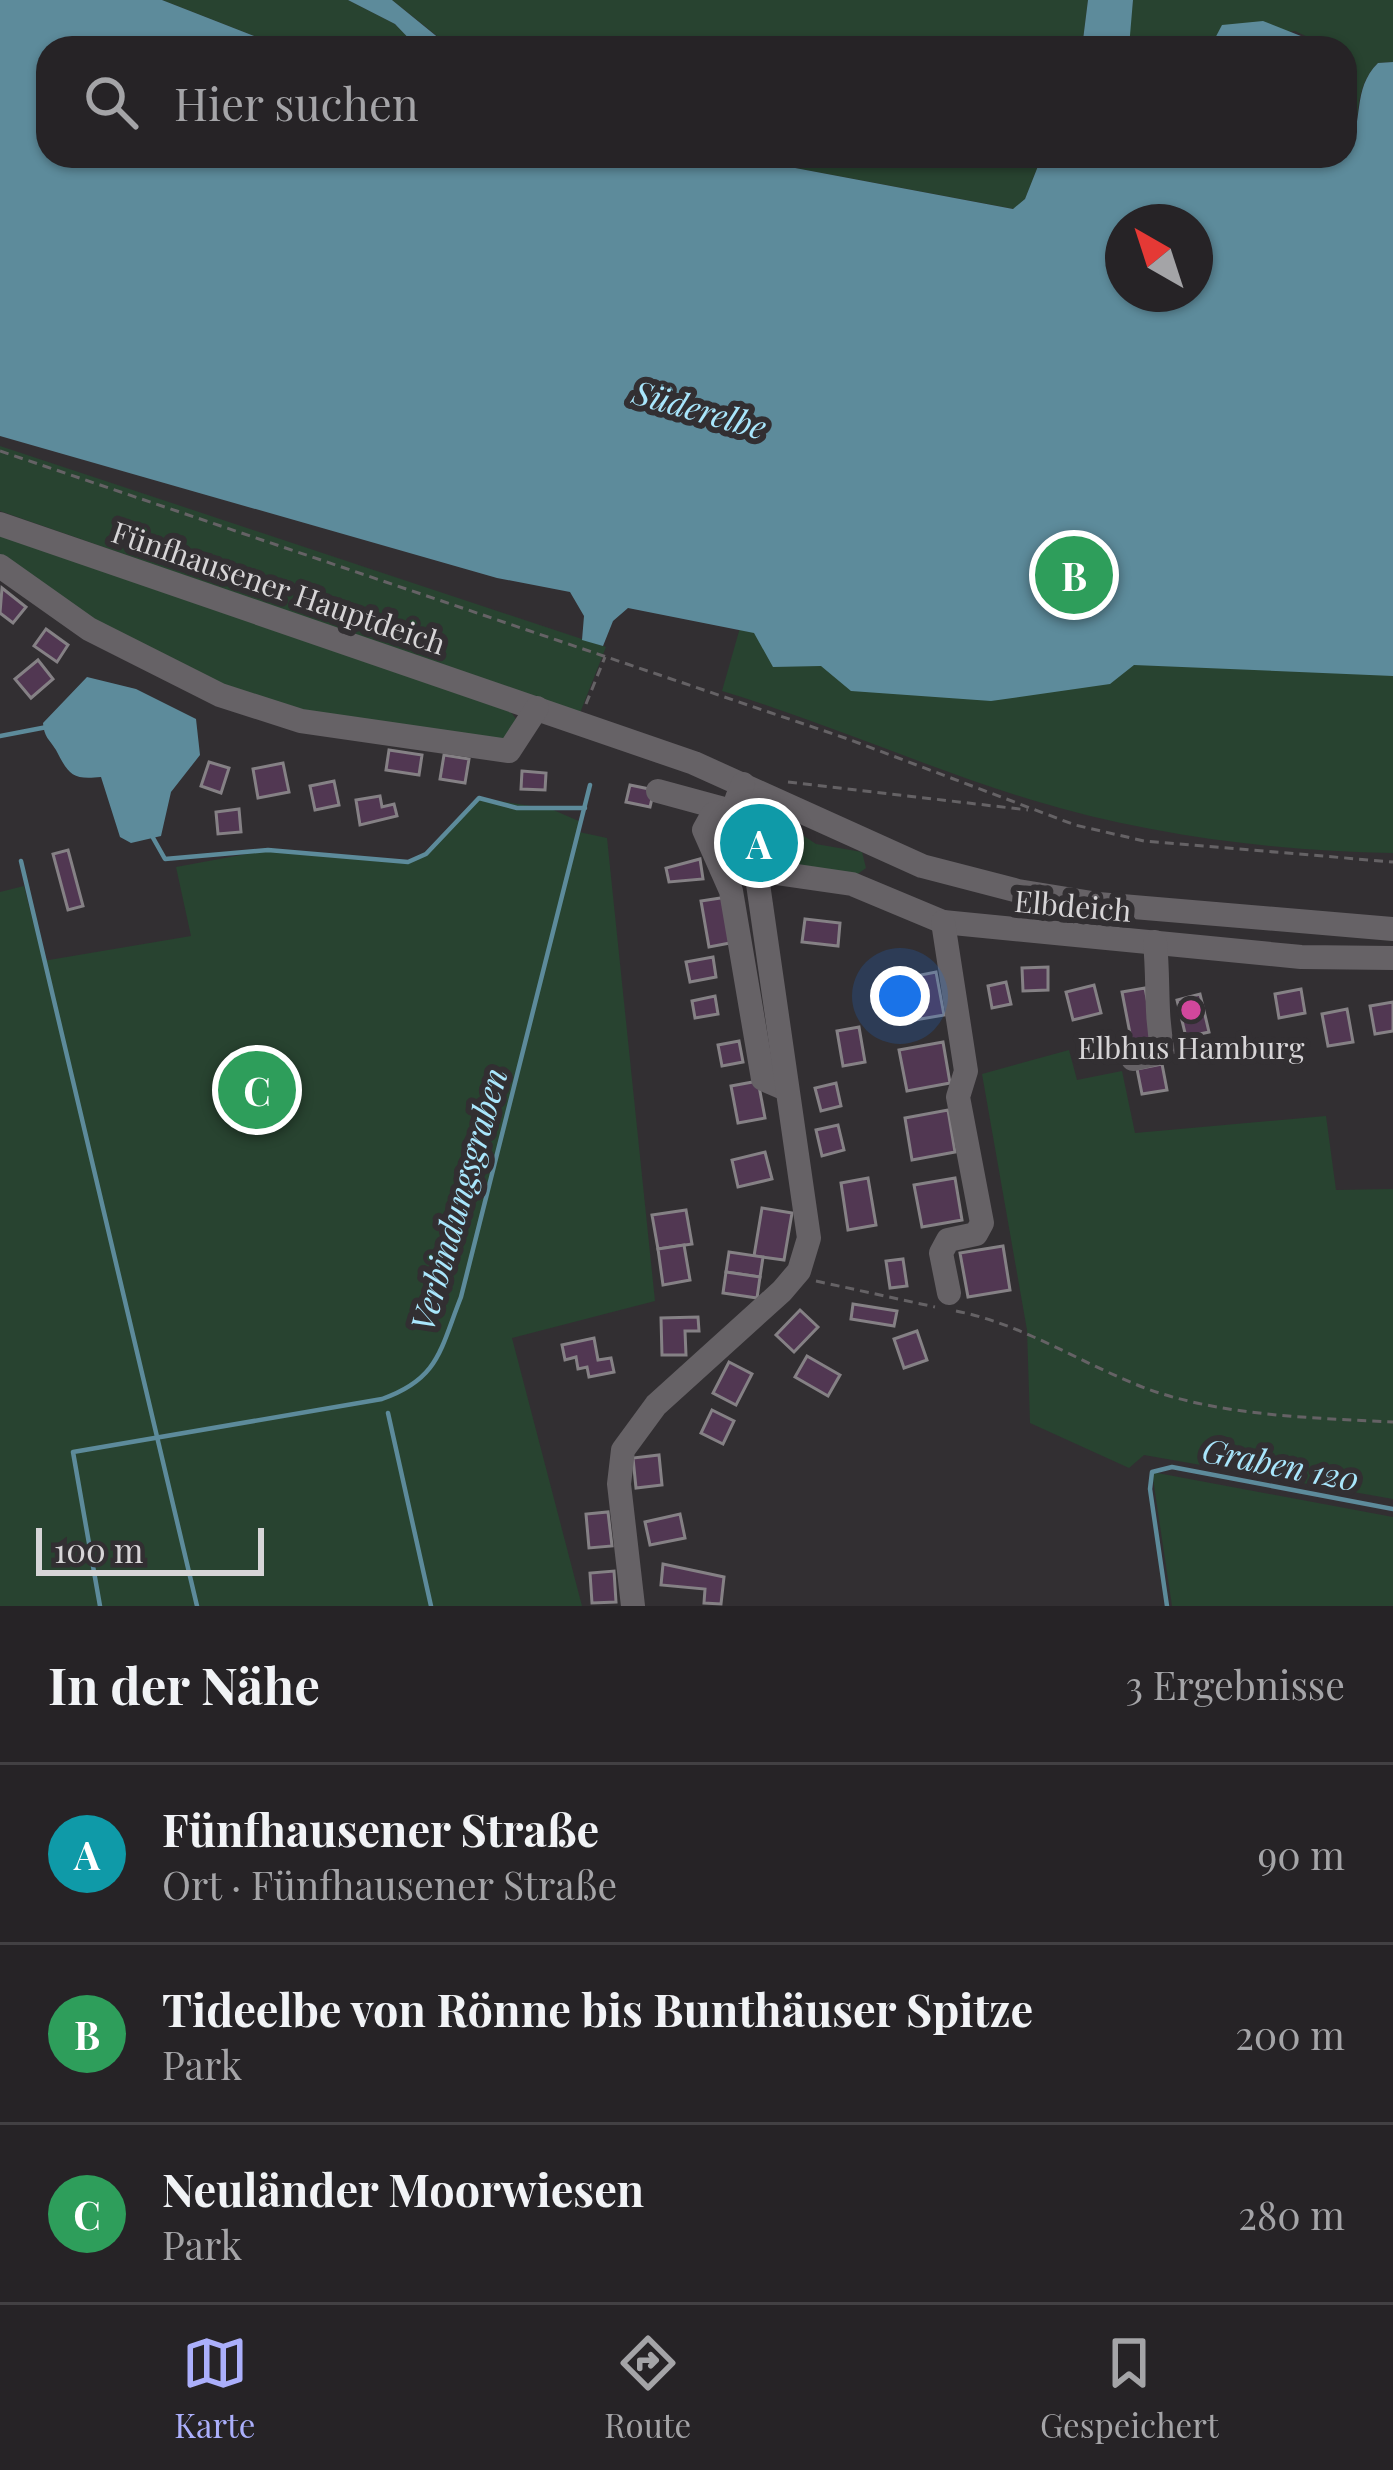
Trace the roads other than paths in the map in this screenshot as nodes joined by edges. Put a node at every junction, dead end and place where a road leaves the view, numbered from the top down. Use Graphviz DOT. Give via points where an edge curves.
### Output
graph roads {
  1 [pos="0,524"];
  2 [pos="0,566"];
  3 [pos="537,708"];
  4 [pos="711,770"];
  5 [pos="763,787"];
  6 [pos="658,791"];
  7 [pos="731,811"];
  8 [pos="877,849"];
  9 [pos="756,869"];
  10 [pos="866,889"];
  11 [pos="943,922"];
  12 [pos="1393,929"];
  13 [pos="1155,943"];
  14 [pos="1393,958"];
  15 [pos="1133,1058"];
  16 [pos="787,1089"];
  17 [pos="950,1293"];
  18 [pos="633,1606"];
  1 -- 3 [label="street, Fünfhausener Hauptdeich"];
  2 -- 3 [label="street" via="148,662 301,721 509,752"];
  3 -- 4 [label="street, Fünfhausener Hauptdeich"];
  4 -- 5 [label="street, Elbdeich"];
  5 -- 7 [label="street"];
  5 -- 8 [label="street, Elbdeich" via="814,831"];
  6 -- 7 [label="street"];
  7 -- 9 [label="street" via="731,839"];
  7 -- 16 [label="street" via="713,814 704,830 731,891 764,1079"];
  8 -- 10 [label="street"];
  8 -- 12 [label="street, Elbdeich" via="1078,901"];
  9 -- 10 [label="street, Elbdeich"];
  9 -- 16 [label="street"];
  10 -- 11 [label="street, Elbdeich"];
  11 -- 13 [label="street, Elbdeich"];
  11 -- 17 [label="street" via="966,1071 958,1097 982,1223 976,1234 948,1240 941,1253"];
  13 -- 14 [label="street, Elbdeich"];
  13 -- 15 [label="street" via="1160,989 1153,1005 1163,1052"];
  16 -- 18 [label="street" via="808,1224 799,1271 656,1405 622,1450"];
}
